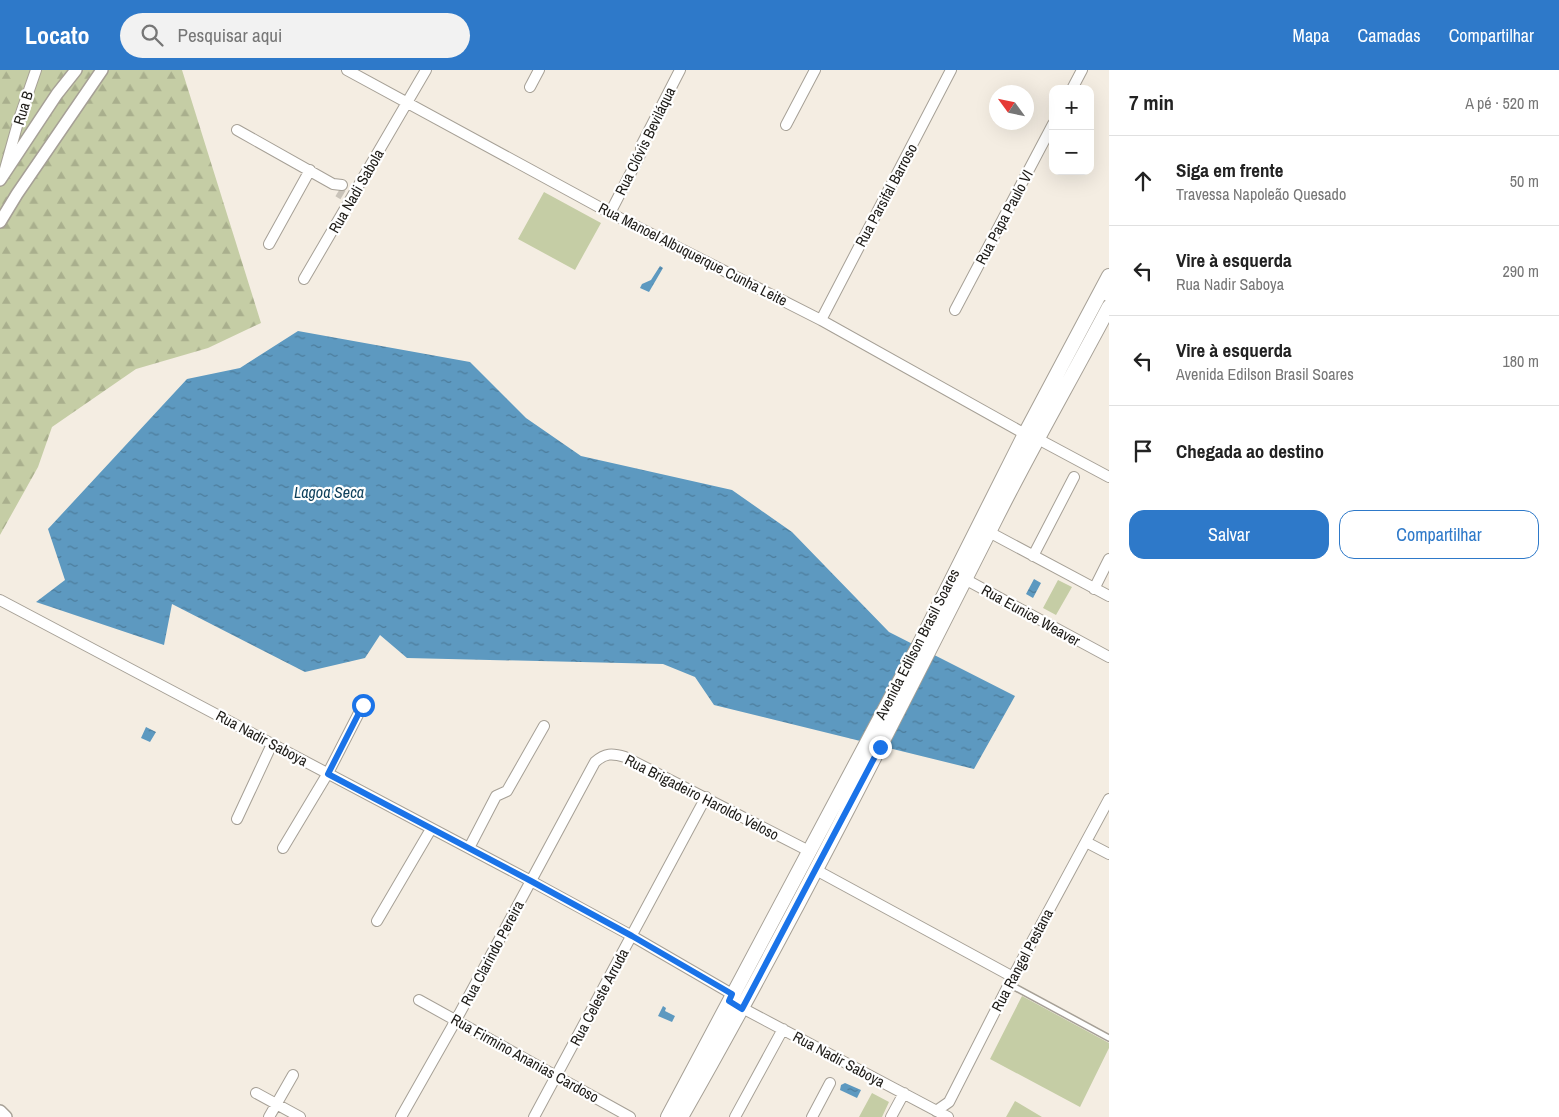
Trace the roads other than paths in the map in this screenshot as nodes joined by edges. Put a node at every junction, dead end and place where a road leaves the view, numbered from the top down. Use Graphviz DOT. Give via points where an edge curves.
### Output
graph roads {
  1 [pos="36,70"];
  2 [pos="76,70"];
  3 [pos="102,70"];
  4 [pos="347,70"];
  5 [pos="426,70"];
  6 [pos="539,70"];
  7 [pos="680,70"];
  8 [pos="815,70"];
  9 [pos="951,70"];
  10 [pos="1082,70"];
  11 [pos="1074,85"];
  12 [pos="530,87"];
  13 [pos="407,103"];
  14 [pos="786,125"];
  15 [pos="237,130"];
  16 [pos="1050,130"];
  17 [pos="310,170"];
  18 [pos="2,177"];
  19 [pos="344,191"];
  20 [pos="610,213"];
  21 [pos="0,222"];
  22 [pos="269,244"];
  23 [pos="1109,276"];
  24 [pos="304,279"];
  25 [pos="1105,295"];
  26 [pos="1109,307"];
  27 [pos="955,310"];
  28 [pos="821,320"];
  29 [pos="1025,434"];
  30 [pos="1038,439"];
  31 [pos="1074,477"];
  32 [pos="1109,477"];
  33 [pos="989,522"];
  34 [pos="1033,556"];
  35 [pos="1109,559"];
  36 [pos="959,576"];
  37 [pos="1094,588"];
  38 [pos="1109,596"];
  39 [pos="0,600"];
  40 [pos="1109,658"];
  41 [pos="363,705"];
  42 [pos="544,726"];
  43 [pos="272,744"];
  44 [pos="873,746"];
  45 [pos="594,762"];
  46 [pos="328,774"];
  47 [pos="706,797"];
  48 [pos="1109,799"];
  49 [pos="237,820"];
  50 [pos="432,828"];
  51 [pos="1086,842"];
  52 [pos="283,848"];
  53 [pos="469,848"];
  54 [pos="810,851"];
  55 [pos="1109,854"];
  56 [pos="816,870"];
  57 [pos="531,881"];
  58 [pos="377,922"];
  59 [pos="632,936"];
  60 [pos="1011,981"];
  61 [pos="731,998"];
  62 [pos="419,1000"];
  63 [pos="742,1009"];
  64 [pos="456,1020"];
  65 [pos="783,1029"];
  66 [pos="1109,1038"];
  67 [pos="293,1075"];
  68 [pos="556,1076"];
  69 [pos="830,1083"];
  70 [pos="256,1093"];
  71 [pos="904,1094"];
  72 [pos="276,1104"];
  73 [pos="0,1111"];
  74 [pos="934,1114"];
  75 [pos="6,1117"];
  76 [pos="269,1117"];
  77 [pos="300,1117"];
  78 [pos="401,1117"];
  79 [pos="534,1117"];
  80 [pos="630,1117"];
  81 [pos="668,1117"];
  82 [pos="681,1117"];
  83 [pos="735,1117"];
  84 [pos="812,1117"];
  85 [pos="891,1117"];
  86 [pos="948,1117"];
  1 -- 18 [label="street, Rua B"];
  2 -- 18 [label="street"];
  3 -- 21 [label="street"];
  4 -- 13 [label="street, Rua Manoel Albuquerque Cunha Leite"];
  5 -- 13 [label="street, Rua Nadi Sabola"];
  6 -- 12 [label="street"];
  7 -- 20 [label="street, Rua Clóvis Beviláqua"];
  8 -- 14 [label="street"];
  9 -- 28 [label="street, Rua Parsifal Barroso"];
  10 -- 11 [label="street"];
  13 -- 19 [label="street, Rua Nadi Sabola"];
  13 -- 20 [label="street, Rua Manoel Albuquerque Cunha Leite"];
  15 -- 17 [label="street"];
  16 -- 27 [label="street, Rua Papa Paulo VI"];
  17 -- 19 [label="street"];
  17 -- 22 [label="street"];
  19 -- 24 [label="street, Rua Nadi Sabola"];
  20 -- 28 [label="street, Rua Manoel Albuquerque Cunha Leite"];
  23 -- 25 [label="main road, Avenida Edilson Brasil Soares"];
  25 -- 29 [label="main road, Avenida Edilson Brasil Soares"];
  26 -- 30 [label="main road, Avenida Edilson Brasil Soares"];
  28 -- 29 [label="street, Rua Manoel Albuquerque Cunha Leite"];
  29 -- 30 [label="street, Rua Manoel Albuquerque Cunha Leite"];
  29 -- 33 [label="main road, Avenida Edilson Brasil Soares"];
  30 -- 32 [label="street, Rua Manoel Albuquerque Cunha Leite"];
  30 -- 33 [label="main road, Avenida Edilson Brasil Soares"];
  31 -- 34 [label="street"];
  33 -- 34 [label="street"];
  33 -- 36 [label="main road, Avenida Edilson Brasil Soares"];
  34 -- 37 [label="street"];
  35 -- 37 [label="street"];
  36 -- 40 [label="street, Rua Eunice Weaver"];
  36 -- 44 [label="main road, Avenida Edilson Brasil Soares"];
  37 -- 38 [label="street"];
  39 -- 43 [label="street, Rua Nadir Saboya"];
  41 -- 46 [label="street"];
  42 -- 53 [label="street" via="507,791 496,796"];
  43 -- 46 [label="street, Rua Nadir Saboya"];
  43 -- 49 [label="street"];
  44 -- 54 [label="main road, Avenida Edilson Brasil Soares"];
  44 -- 56 [label="main road, Avenida Edilson Brasil Soares"];
  45 -- 47 [label="street, Rua Brigadeiro Haroldo Veloso" via="607,754 620,756"];
  45 -- 57 [label="street, Rua Clarindo Pereira"];
  46 -- 50 [label="street, Rua Nadir Saboya"];
  46 -- 52 [label="street"];
  47 -- 54 [label="street, Rua Brigadeiro Haroldo Veloso"];
  47 -- 59 [label="street, Rua Celeste Arruda"];
  48 -- 51 [label="street, Rua Rangel Pestana"];
  50 -- 53 [label="street, Rua Nadir Saboya"];
  50 -- 58 [label="street"];
  51 -- 55 [label="street"];
  51 -- 60 [label="street, Rua Rangel Pestana"];
  53 -- 57 [label="street, Rua Nadir Saboya"];
  54 -- 61 [label="main road, Avenida Edilson Brasil Soares"];
  56 -- 60 [label="street"];
  56 -- 63 [label="main road, Avenida Edilson Brasil Soares"];
  57 -- 59 [label="street, Rua Nadir Saboya"];
  57 -- 64 [label="street, Rua Clarindo Pereira"];
  59 -- 61 [label="street, Rua Nadir Saboya"];
  59 -- 68 [label="street, Rua Celeste Arruda"];
  60 -- 66 [label="lane"];
  60 -- 74 [label="street, Rua Rangel Pestana" via="949,1102"];
  61 -- 63 [label="street, Rua Nadir Saboya"];
  61 -- 81 [label="main road, Avenida Edilson Brasil Soares"];
  62 -- 64 [label="street, Rua Firmino Ananias Cardoso"];
  63 -- 65 [label="street, Rua Nadir Saboya"];
  63 -- 82 [label="main road, Avenida Edilson Brasil Soares"];
  64 -- 68 [label="street, Rua Firmino Ananias Cardoso"];
  64 -- 78 [label="street, Rua Clarindo Pereira"];
  65 -- 71 [label="street, Rua Nadir Saboya"];
  65 -- 83 [label="street"];
  67 -- 72 [label="street"];
  68 -- 79 [label="street, Rua Celeste Arruda"];
  68 -- 80 [label="street, Rua Firmino Ananias Cardoso"];
  69 -- 84 [label="street"];
  70 -- 72 [label="street"];
  71 -- 74 [label="street, Rua Nadir Saboya"];
  71 -- 85 [label="street"];
  72 -- 76 [label="street"];
  72 -- 77 [label="street"];
  73 -- 75 [label="street"];
  74 -- 86 [label="street, Rua Nadir Saboya"];
}
